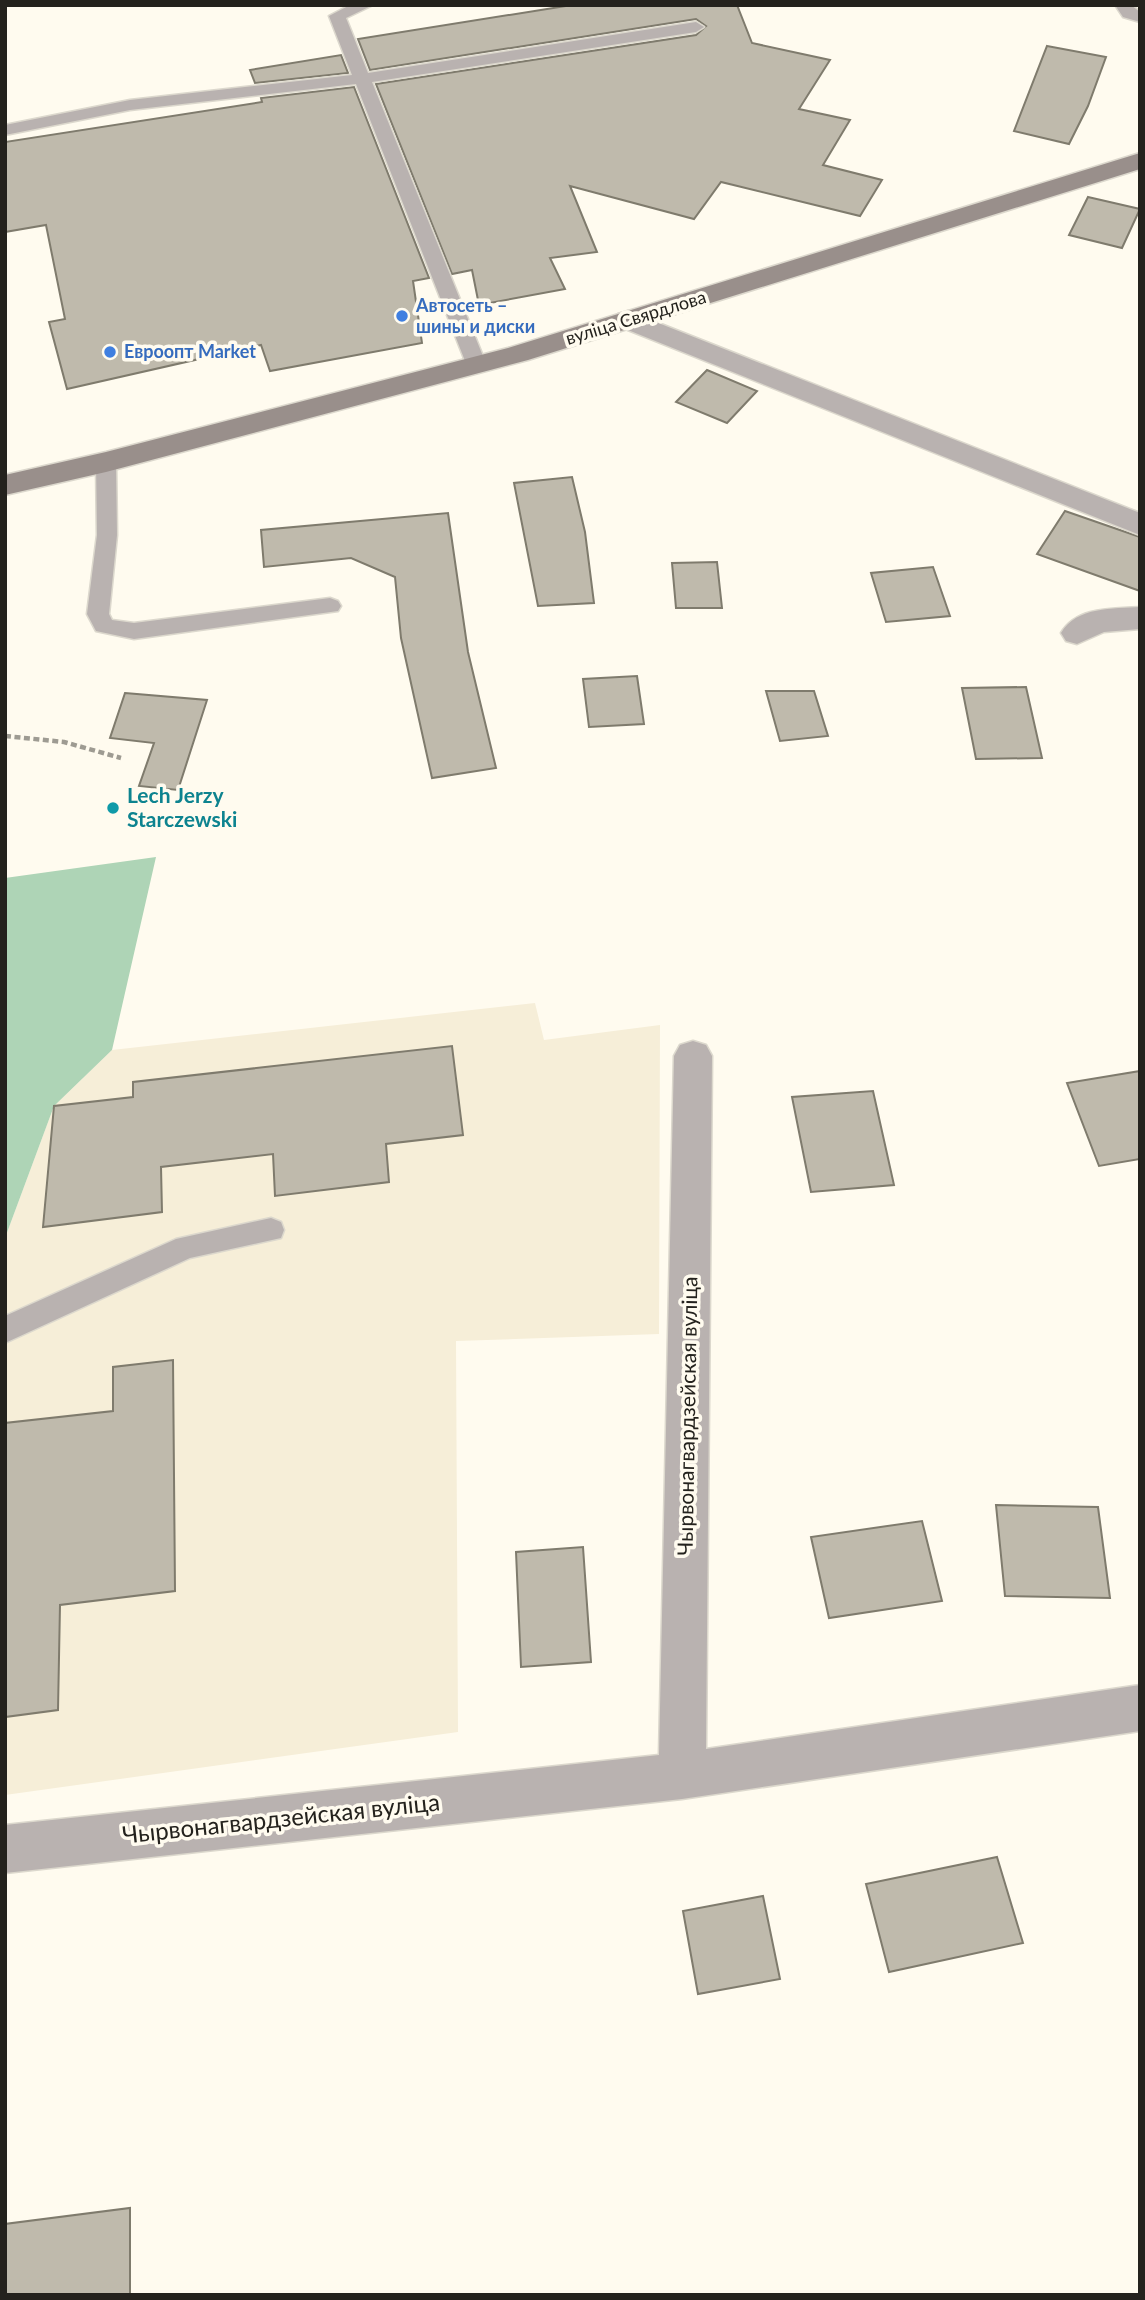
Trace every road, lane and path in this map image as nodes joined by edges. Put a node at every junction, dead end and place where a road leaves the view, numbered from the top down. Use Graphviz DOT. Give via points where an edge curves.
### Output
graph roads {
  1 [pos="365,5"];
  2 [pos="1123,5"];
  3 [pos="1140,17"];
  4 [pos="696,27"];
  5 [pos="360,79"];
  6 [pos="5,130"];
  7 [pos="1140,161"];
  8 [pos="628,320"];
  9 [pos="477,366"];
  10 [pos="106,463"];
  11 [pos="5,485"];
  12 [pos="1140,525"];
  13 [pos="330,606"];
  14 [pos="1140,618"];
  15 [pos="1077,633"];
  16 [pos="5,736"];
  17 [pos="121,758"];
  18 [pos="693,1056"];
  19 [pos="271,1230"];
  20 [pos="5,1330"];
  21 [pos="1140,1708"];
  22 [pos="682,1776"];
  23 [pos="5,1849"];
  1 -- 5 [label="lane" via="337,16"];
  2 -- 3 [label="lane" via="1129,14"];
  4 -- 5 [label="lane"];
  5 -- 6 [label="lane" via="130,105"];
  5 -- 9 [label="lane"];
  7 -- 8 [label="main road, вуліца Свярдлова"];
  8 -- 9 [label="main road, вуліца Свярдлова"];
  8 -- 12 [label="street"];
  9 -- 10 [label="main road, вуліца Свярдлова"];
  10 -- 11 [label="main road, вуліца Свярдлова"];
  10 -- 13 [label="lane" via="107,535 98,614 104,626 134,631"];
  14 -- 15 [label="street" via="1097,621"];
  16 -- 17 [label="path" via="81,746"];
  18 -- 22 [label="street, Чырвонагвардзейская вуліца"];
  19 -- 20 [label="lane" via="186,1247"];
  21 -- 22 [label="street, Чырвонагвардзейская вуліца"];
  22 -- 23 [label="street, Чырвонагвардзейская вуліца"];
}
